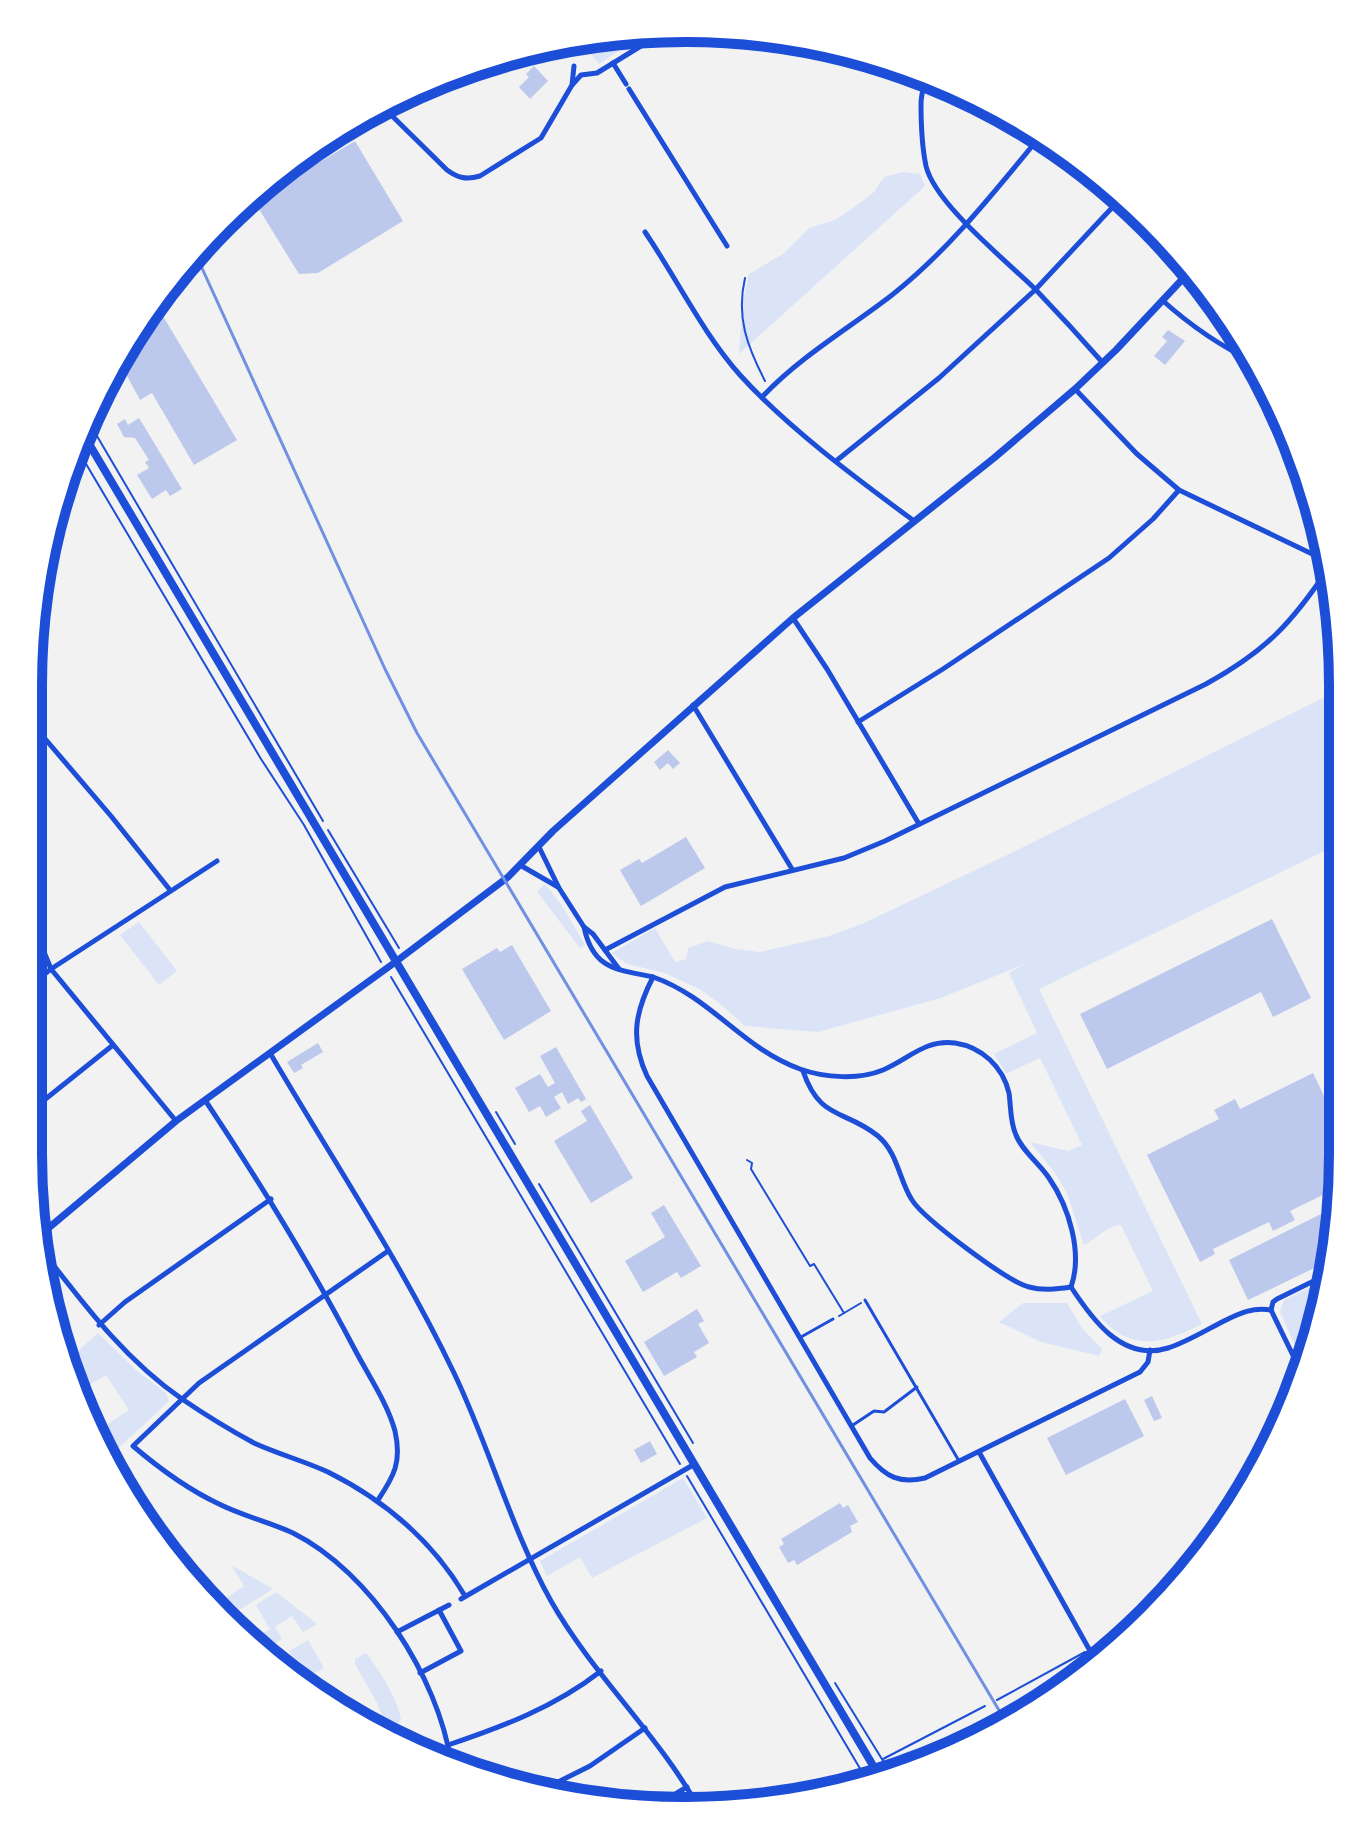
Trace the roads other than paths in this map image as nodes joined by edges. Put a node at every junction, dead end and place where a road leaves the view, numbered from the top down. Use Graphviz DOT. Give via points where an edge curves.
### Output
graph roads {
  1 [pos="646,43"];
  2 [pos="613,63"];
  3 [pos="574,66"];
  4 [pos="572,85"];
  5 [pos="925,88"];
  6 [pos="390,114"];
  7 [pos="1034,144"];
  8 [pos="1114,206"];
  9 [pos="968,224"];
  10 [pos="645,232"];
  11 [pos="727,246"];
  12 [pos="1183,278"];
  13 [pos="1035,290"];
  14 [pos="1162,300"];
  15 [pos="1237,354"];
  16 [pos="1103,363"];
  17 [pos="1075,389"];
  18 [pos="762,397"];
  19 [pos="89,444"];
  20 [pos="836,461"];
  21 [pos="1179,490"];
  22 [pos="914,521"];
  23 [pos="1316,558"];
  24 [pos="1320,578"];
  25 [pos="793,618"];
  26 [pos="693,705"];
  27 [pos="858,722"];
  28 [pos="42,737"];
  29 [pos="919,824"];
  30 [pos="539,847"];
  31 [pos="217,861"];
  32 [pos="520,865"];
  33 [pos="792,869"];
  34 [pos="559,888"];
  35 [pos="170,890"];
  36 [pos="584,927"];
  37 [pos="42,947"];
  38 [pos="605,950"];
  39 [pos="394,963"];
  40 [pos="51,969"];
  41 [pos="620,970"];
  42 [pos="42,976"];
  43 [pos="653,977"];
  44 [pos="113,1045"];
  45 [pos="270,1053"];
  46 [pos="803,1070"];
  47 [pos="205,1099"];
  48 [pos="42,1102"];
  49 [pos="176,1121"];
  50 [pos="271,1199"];
  51 [pos="48,1228"];
  52 [pos="388,1251"];
  53 [pos="52,1263"];
  54 [pos="1317,1279"];
  55 [pos="1071,1287"];
  56 [pos="326,1294"];
  57 [pos="865,1300"];
  58 [pos="1271,1310"];
  59 [pos="833,1319"];
  60 [pos="99,1325"];
  61 [pos="798,1339"];
  62 [pos="1150,1350"];
  63 [pos="1295,1360"];
  64 [pos="917,1387"];
  65 [pos="181,1398"];
  66 [pos="852,1426"];
  67 [pos="979,1452"];
  68 [pos="959,1461"];
  69 [pos="693,1465"];
  70 [pos="378,1500"];
  71 [pos="529,1560"];
  72 [pos="449,1605"];
  73 [pos="439,1610"];
  74 [pos="397,1632"];
  75 [pos="1089,1649"];
  76 [pos="601,1671"];
  77 [pos="420,1673"];
  78 [pos="645,1728"];
  79 [pos="448,1745"];
  80 [pos="449,1752"];
  81 [pos="875,1768"];
  82 [pos="555,1784"];
  83 [pos="687,1787"];
  84 [pos="671,1797"];
  85 [pos="693,1797"];
  1 -- 2 [label="street"];
  2 -- 4 [label="street" via="581,75"];
  2 -- 11 [label="street"];
  3 -- 4 [label="street"];
  4 -- 6 [label="street" via="541,138 468,180 447,170"];
  5 -- 9 [label="street" via="921,100 927,167 934,185"];
  7 -- 9 [label="street"];
  8 -- 13 [label="street"];
  9 -- 13 [label="street"];
  9 -- 18 [label="street" via="891,295 821,344"];
  10 -- 18 [label="street" via="713,339"];
  12 -- 14 [label="street"];
  13 -- 16 [label="street"];
  13 -- 20 [label="street" via="939,378"];
  14 -- 15 [label="street"];
  14 -- 16 [label="street"];
  16 -- 17 [label="street"];
  17 -- 21 [label="street"];
  17 -- 22 [label="street"];
  18 -- 20 [label="street"];
  19 -- 39 [label="main road"];
  20 -- 22 [label="street"];
  21 -- 23 [label="street"];
  21 -- 27 [label="street" via="1109,558"];
  22 -- 25 [label="street"];
  24 -- 29 [label="street" via="1291,621 1241,664"];
  25 -- 26 [label="street"];
  25 -- 27 [label="street"];
  26 -- 30 [label="street"];
  26 -- 33 [label="street"];
  27 -- 29 [label="street"];
  28 -- 35 [label="street"];
  29 -- 33 [label="street" via="844,858"];
  30 -- 32 [label="street"];
  30 -- 34 [label="street"];
  31 -- 35 [label="street"];
  32 -- 34 [label="street"];
  32 -- 39 [label="street"];
  33 -- 38 [label="street" via="725,887"];
  34 -- 36 [label="street"];
  35 -- 40 [label="street"];
  36 -- 38 [label="street"];
  36 -- 41 [label="street" via="602,962"];
  37 -- 40 [label="street"];
  38 -- 41 [label="street"];
  39 -- 45 [label="street"];
  39 -- 69 [label="main road"];
  40 -- 42 [label="street"];
  40 -- 44 [label="street"];
  41 -- 43 [label="street"];
  43 -- 46 [label="street" via="710,1007 769,1056"];
  43 -- 61 [label="street" via="639,1004 641,1062"];
  44 -- 48 [label="street"];
  44 -- 49 [label="street"];
  45 -- 47 [label="street"];
  45 -- 52 [label="street"];
  46 -- 55 [label="street" via="822,1104 888,1147 907,1192 926,1216 1006,1278 1032,1289"];
  46 -- 55 [label="street" via="863,1075 939,1042 958,1043 987,1056 1003,1076 1016,1136 1059,1196 1077,1256"];
  47 -- 49 [label="street"];
  47 -- 50 [label="street"];
  49 -- 51 [label="street"];
  50 -- 56 [label="street"];
  50 -- 60 [label="street"];
  52 -- 56 [label="street"];
  52 -- 71 [label="street" via="455,1374"];
  53 -- 60 [label="street"];
  54 -- 58 [label="street" via="1277,1299"];
  55 -- 62 [label="street" via="1106,1333"];
  56 -- 65 [label="street"];
  56 -- 70 [label="street" via="395,1433 395,1473"];
  57 -- 64 [label="lane"];
  58 -- 62 [label="street" via="1244,1311 1166,1349"];
  58 -- 63 [label="street"];
  59 -- 61 [label="lane"];
  60 -- 65 [label="street"];
  61 -- 66 [label="street"];
  62 -- 67 [label="street" via="1140,1372"];
  64 -- 66 [label="lane" via="884,1412 874,1411"];
  64 -- 68 [label="lane"];
  65 -- 70 [label="street" via="254,1442"];
  65 -- 74 [label="street" via="133,1446 193,1490 327,1553 360,1582"];
  66 -- 68 [label="street" via="870,1458 891,1478 925,1478"];
  67 -- 68 [label="street"];
  67 -- 75 [label="street"];
  69 -- 71 [label="street"];
  69 -- 81 [label="main road"];
  70 -- 71 [label="street" via="421,1534 463,1597"];
  71 -- 76 [label="street" via="574,1637"];
  72 -- 73 [label="street"];
  73 -- 74 [label="street"];
  73 -- 77 [label="street" via="461,1651"];
  74 -- 77 [label="street"];
  76 -- 78 [label="street"];
  76 -- 79 [label="street" via="532,1713"];
  77 -- 79 [label="street"];
  78 -- 82 [label="street"];
  78 -- 83 [label="street"];
  79 -- 80 [label="street"];
  83 -- 84 [label="street"];
  83 -- 85 [label="street"];
}
